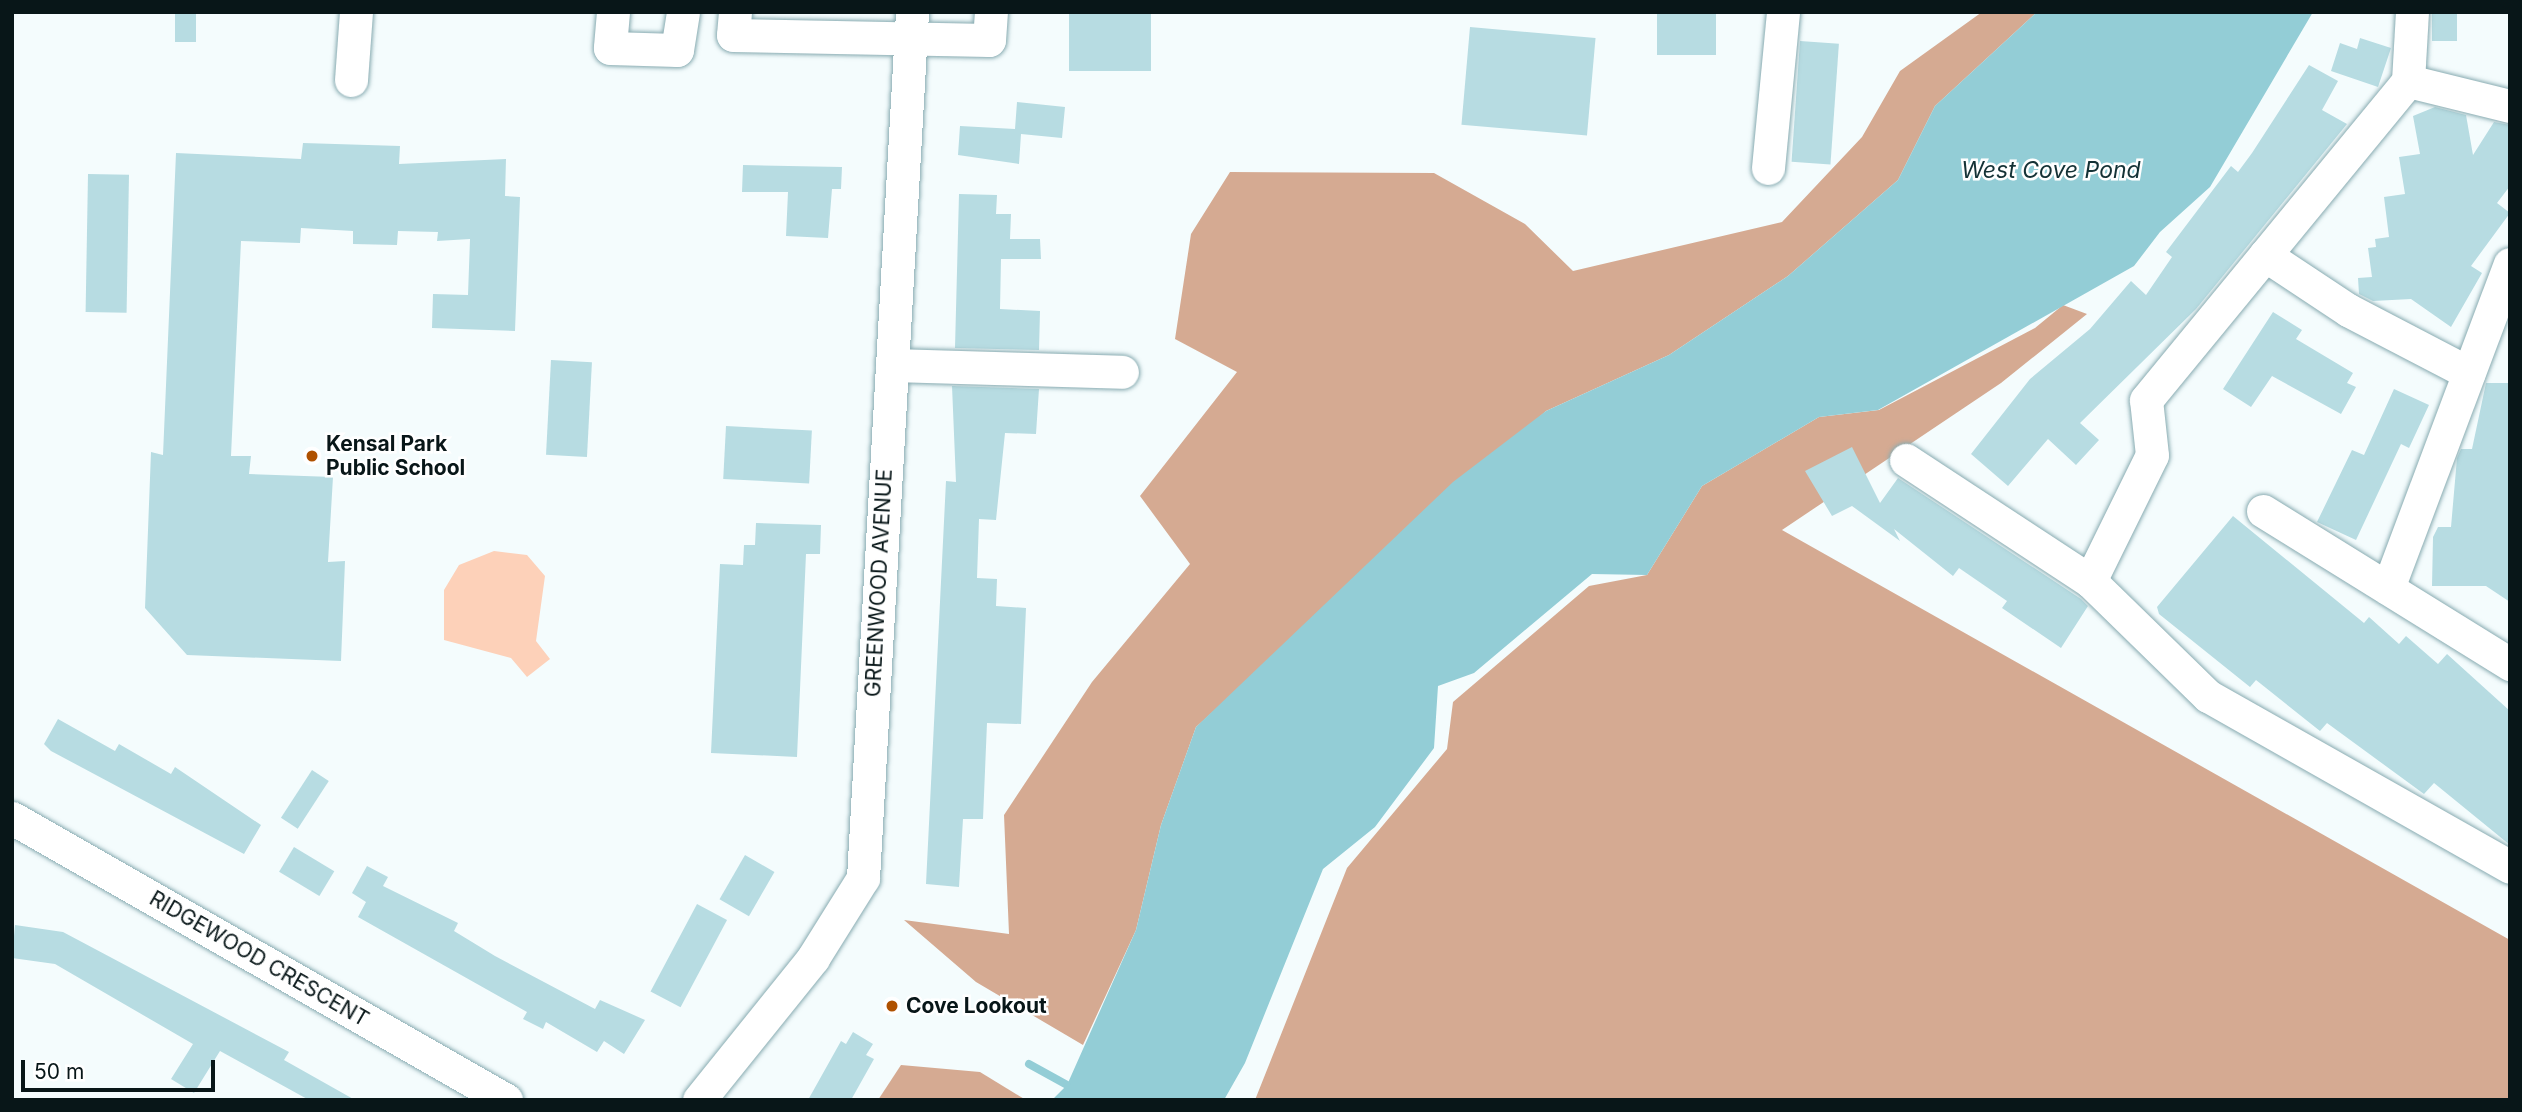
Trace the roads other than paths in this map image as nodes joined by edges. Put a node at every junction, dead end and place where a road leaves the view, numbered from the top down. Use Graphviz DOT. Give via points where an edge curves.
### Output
graph roads {
  1 [pos="356,12"];
  2 [pos="613,12"];
  3 [pos="683,12"];
  4 [pos="735,12"];
  5 [pos="991,12"];
  6 [pos="1783,12"];
  7 [pos="2412,12"];
  8 [pos="911,24"];
  9 [pos="351,80"];
  10 [pos="2408,80"];
  11 [pos="2510,106"];
  12 [pos="1768,168"];
  13 [pos="2265,255"];
  14 [pos="2510,264"];
  15 [pos="892,365"];
  16 [pos="1122,372"];
  17 [pos="2469,373"];
  18 [pos="1906,460"];
  19 [pos="2263,511"];
  20 [pos="2090,581"];
  21 [pos="2388,588"];
  22 [pos="2510,664"];
  23 [pos="12,818"];
  24 [pos="2510,867"];
  25 [pos="506,1100"];
  26 [pos="699,1100"];
  1 -- 9 [label="street"];
  2 -- 3 [label="street" via="610,48 677,50"];
  4 -- 8 [label="street" via="733,35"];
  5 -- 8 [label="street" via="989,40"];
  6 -- 12 [label="street"];
  7 -- 10 [label="street"];
  8 -- 15 [label="street, GREENWOOD AVENUE"];
  10 -- 11 [label="street"];
  10 -- 13 [label="street"];
  13 -- 17 [label="street" via="2348,310"];
  13 -- 20 [label="street" via="2146,400 2152,455"];
  14 -- 17 [label="street"];
  15 -- 16 [label="street"];
  15 -- 26 [label="street, GREENWOOD AVENUE" via="863,878 813,958"];
  17 -- 21 [label="street"];
  18 -- 20 [label="street"];
  19 -- 21 [label="street"];
  20 -- 24 [label="street" via="2208,696"];
  21 -- 22 [label="street"];
  23 -- 25 [label="street, RIDGEWOOD CRESCENT"];
}
